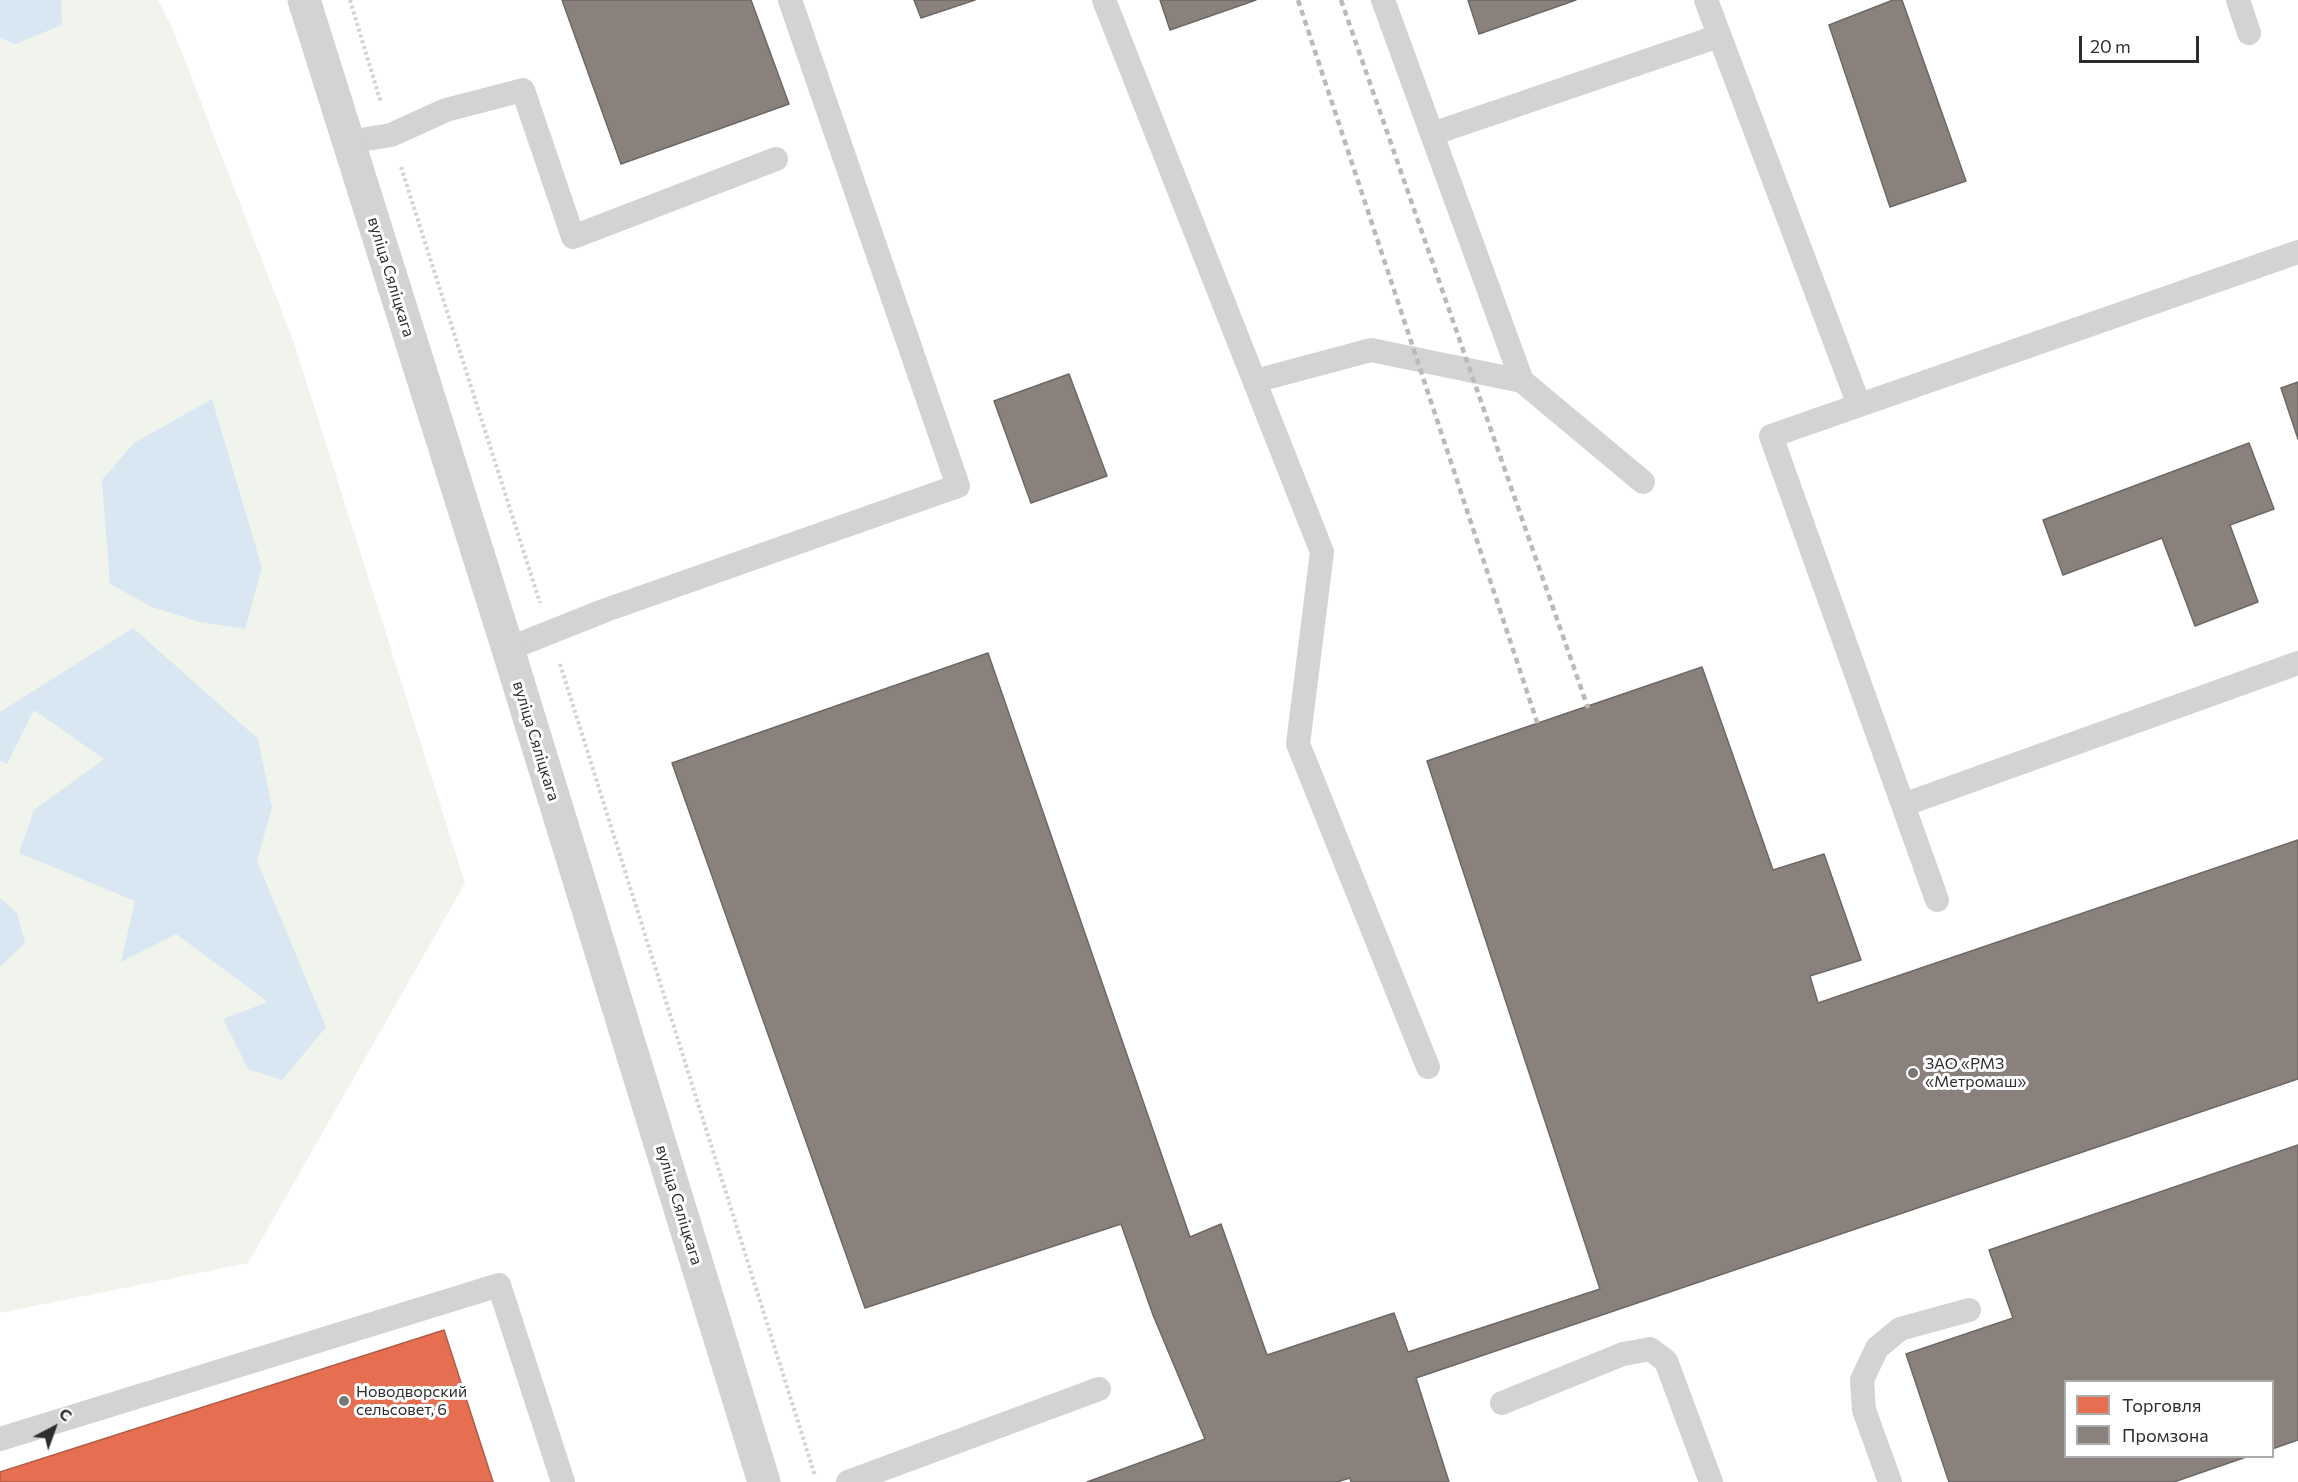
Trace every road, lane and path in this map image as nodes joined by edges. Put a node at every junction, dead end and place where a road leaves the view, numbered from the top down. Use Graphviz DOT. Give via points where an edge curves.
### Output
graph roads {
  1 [pos="304,0"];
  2 [pos="350,0"];
  3 [pos="790,0"];
  4 [pos="1104,0"];
  5 [pos="1383,0"];
  6 [pos="1706,0"];
  7 [pos="2238,0"];
  8 [pos="2249,33"];
  9 [pos="1719,36"];
  10 [pos="1432,134"];
  11 [pos="391,135"];
  12 [pos="349,142"];
  13 [pos="776,159"];
  14 [pos="2298,252"];
  15 [pos="1254,381"];
  16 [pos="1522,381"];
  17 [pos="1859,405"];
  18 [pos="1643,482"];
  19 [pos="549,632"];
  20 [pos="508,650"];
  21 [pos="2298,663"];
  22 [pos="1903,805"];
  23 [pos="1937,900"];
  24 [pos="1428,1067"];
  25 [pos="1969,1310"];
  26 [pos="1100,1389"];
  27 [pos="1502,1403"];
  28 [pos="0,1439"];
  29 [pos="563,1482"];
  30 [pos="764,1482"];
  31 [pos="817,1482"];
  32 [pos="848,1482"];
  33 [pos="1711,1482"];
  34 [pos="1890,1482"];
  1 -- 12 [label="street, вуліца Сяліцкага"];
  2 -- 11 [label="path"];
  3 -- 19 [label="lane" via="958,486"];
  4 -- 15 [label="lane"];
  5 -- 10 [label="lane"];
  6 -- 9 [label="lane"];
  7 -- 8 [label="lane"];
  9 -- 10 [label="lane"];
  9 -- 17 [label="lane"];
  10 -- 16 [label="lane"];
  11 -- 12 [label="lane"];
  11 -- 13 [label="lane" via="446,110 523,90 573,237"];
  11 -- 19 [label="path"];
  12 -- 20 [label="street, вуліца Сяліцкага"];
  14 -- 17 [label="lane"];
  15 -- 16 [label="lane" via="1371,350"];
  15 -- 24 [label="lane" via="1322,552 1298,744"];
  16 -- 18 [label="lane"];
  17 -- 22 [label="lane" via="1771,436"];
  19 -- 20 [label="lane"];
  19 -- 31 [label="path"];
  20 -- 30 [label="street, вуліца Сяліцкага"];
  21 -- 22 [label="lane"];
  22 -- 23 [label="lane"];
  25 -- 34 [label="lane" via="1900,1329 1877,1348 1862,1380 1864,1410"];
  26 -- 32 [label="lane"];
  27 -- 33 [label="lane" via="1623,1354 1650,1349 1666,1361"];
  28 -- 29 [label="lane" via="499,1285"];
}
